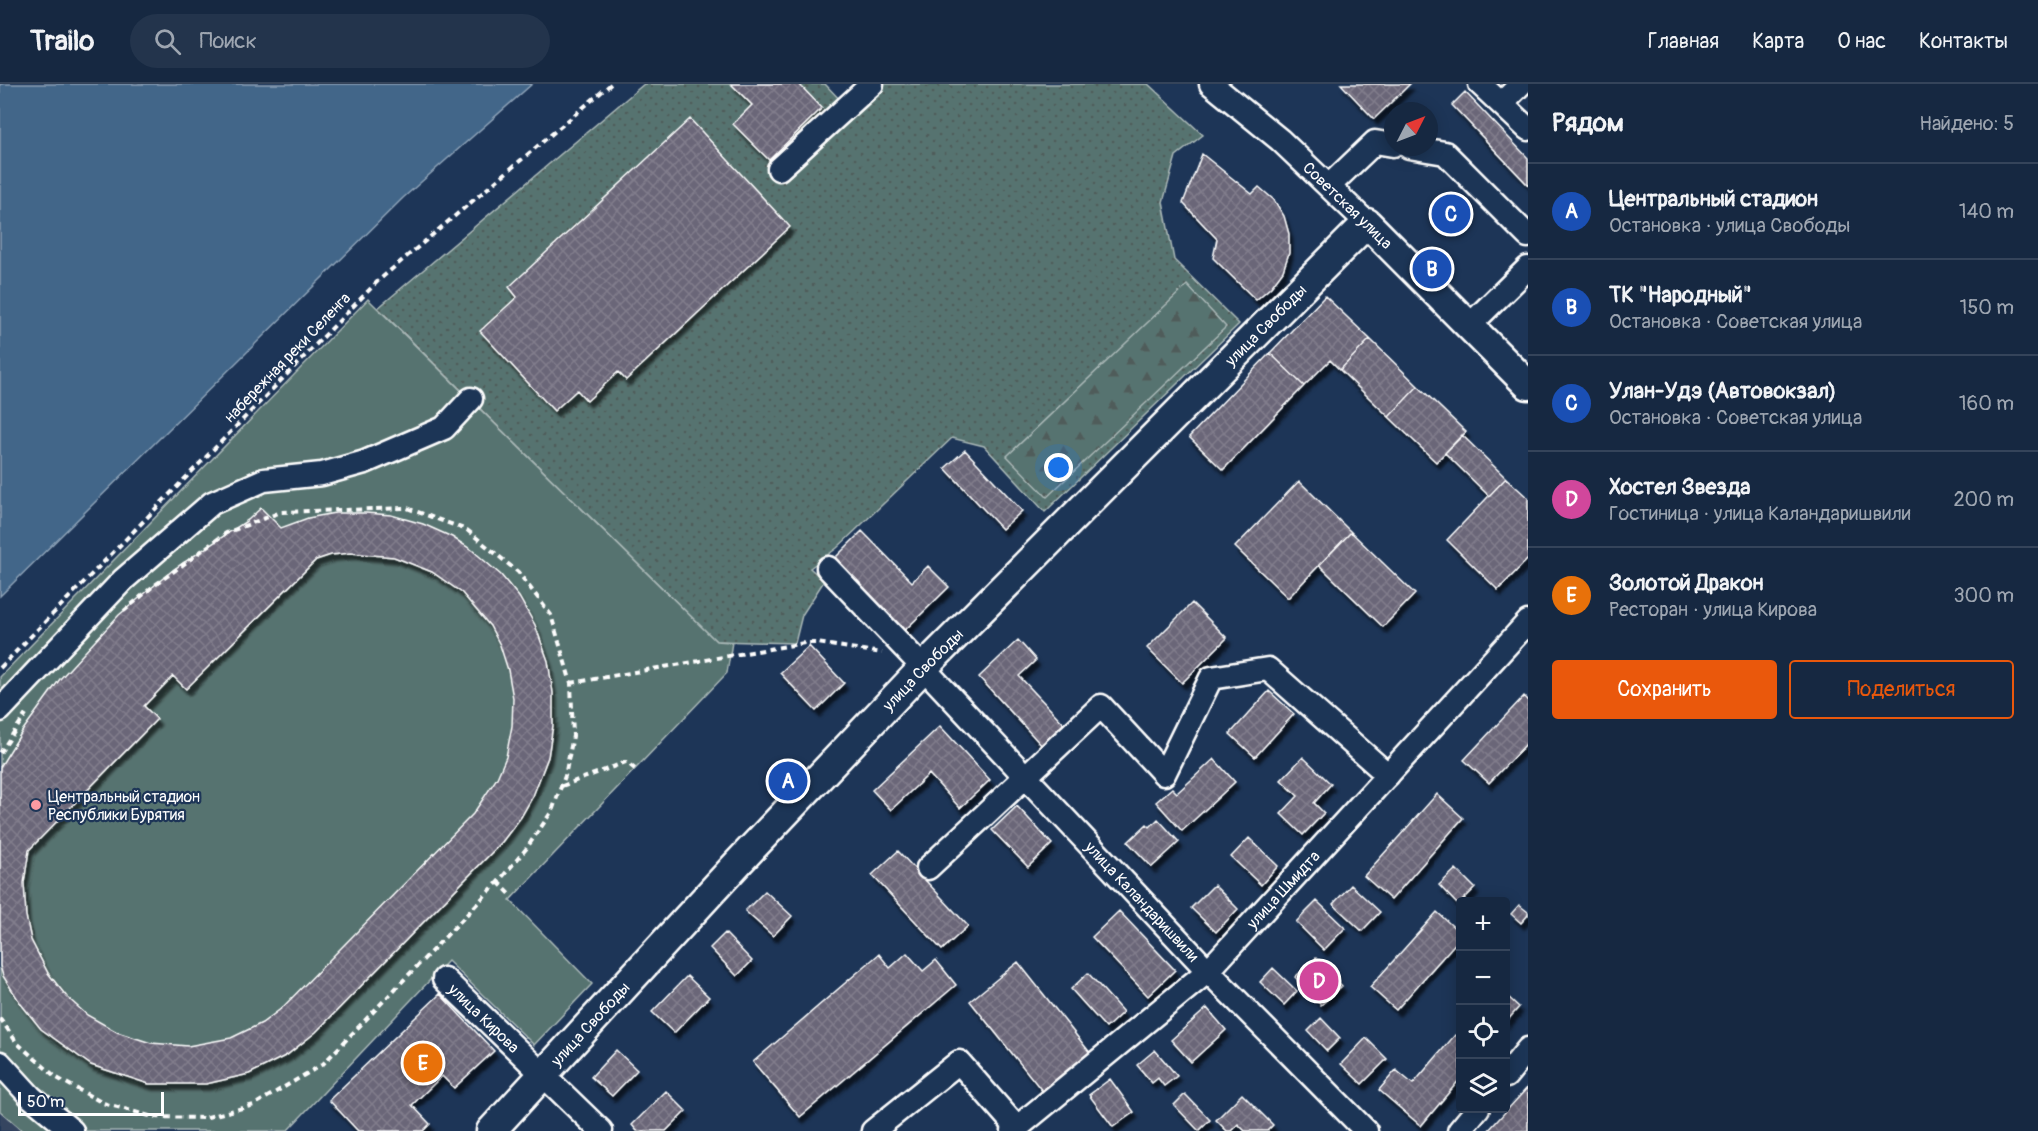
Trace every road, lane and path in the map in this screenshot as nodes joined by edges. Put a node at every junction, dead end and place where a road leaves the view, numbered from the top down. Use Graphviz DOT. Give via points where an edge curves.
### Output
graph roads {
  1 [pos="610,84"];
  2 [pos="872,84"];
  3 [pos="1211,84"];
  4 [pos="1480,84"];
  5 [pos="1521,84"];
  6 [pos="1502,103"];
  7 [pos="1528,129"];
  8 [pos="1384,144"];
  9 [pos="1438,152"];
  10 [pos="779,169"];
  11 [pos="1329,186"];
  12 [pos="1367,223"];
  13 [pos="1528,236"];
  14 [pos="1528,268"];
  15 [pos="1470,325"];
  16 [pos="1528,385"];
  17 [pos="471,399"];
  18 [pos="828,568"];
  19 [pos="116,619"];
  20 [pos="1528,622"];
  21 [pos="919,663"];
  22 [pos="0,668"];
  23 [pos="571,682"];
  24 [pos="0,710"];
  25 [pos="28,712"];
  26 [pos="0,753"];
  27 [pos="635,769"];
  28 [pos="1388,775"];
  29 [pos="1025,777"];
  30 [pos="561,786"];
  31 [pos="928,868"];
  32 [pos="498,882"];
  33 [pos="513,897"];
  34 [pos="1208,971"];
  35 [pos="444,979"];
  36 [pos="0,1018"];
  37 [pos="1528,1049"];
  38 [pos="0,1063"];
  39 [pos="1510,1071"];
  40 [pos="542,1074"];
  41 [pos="1474,1113"];
  42 [pos="1015,1129"];
  43 [pos="72,1131"];
  44 [pos="491,1131"];
  45 [pos="601,1131"];
  46 [pos="873,1131"];
  47 [pos="1366,1131"];
  48 [pos="1460,1131"];
  1 -- 22 [label="path, набережная реки Селенга" via="379,279"];
  2 -- 10 [label="street"];
  3 -- 11 [label="street, Советская улица"];
  4 -- 6 [label="street"];
  5 -- 6 [label="street"];
  6 -- 7 [label="street"];
  8 -- 11 [label="street" via="1375,142"];
  9 -- 13 [label="street" via="1445,153"];
  11 -- 12 [label="street, Советская улица"];
  12 -- 15 [label="main road, Советская улица"];
  12 -- 21 [label="main road, улица Свободы"];
  14 -- 15 [label="street"];
  15 -- 16 [label="main road, Советская улица"];
  17 -- 24 [label="street" via="444,428 365,462 322,474 264,480 212,503 123,580"];
  18 -- 21 [label="street, улица Каландаришвили"];
  19 -- 23 [label="path" via="226,533 281,512 407,508 467,530 518,572 551,615"];
  20 -- 28 [label="street, улица Шмидта"];
  21 -- 23 [label="path" via="804,643"];
  21 -- 29 [label="street, улица Каландаришвили"];
  21 -- 40 [label="main road, улица Свободы"];
  23 -- 30 [label="path" via="573,736"];
  25 -- 26 [label="path"];
  27 -- 30 [label="path" via="626,762"];
  28 -- 29 [label="street" via="1268,669 1211,678 1164,774 1101,706"];
  28 -- 34 [label="street, улица Шмидта"];
  29 -- 31 [label="street"];
  29 -- 34 [label="street, улица Каландаришвили"];
  30 -- 32 [label="path" via="552,811"];
  32 -- 33 [label="path"];
  32 -- 36 [label="path" via="323,1064 254,1105 204,1118 153,1117 103,1103 57,1078 18,1043"];
  34 -- 42 [label="street, улица Шмидта"];
  34 -- 47 [label="street, улица Каландаришвили"];
  35 -- 40 [label="street, улица Кирова"];
  37 -- 39 [label="street"];
  38 -- 43 [label="street" via="31,1097"];
  40 -- 44 [label="main road, улица Свободы"];
  40 -- 45 [label="street, улица Кирова"];
  41 -- 48 [label="street"];
  42 -- 46 [label="street" via="959,1062"];
}
